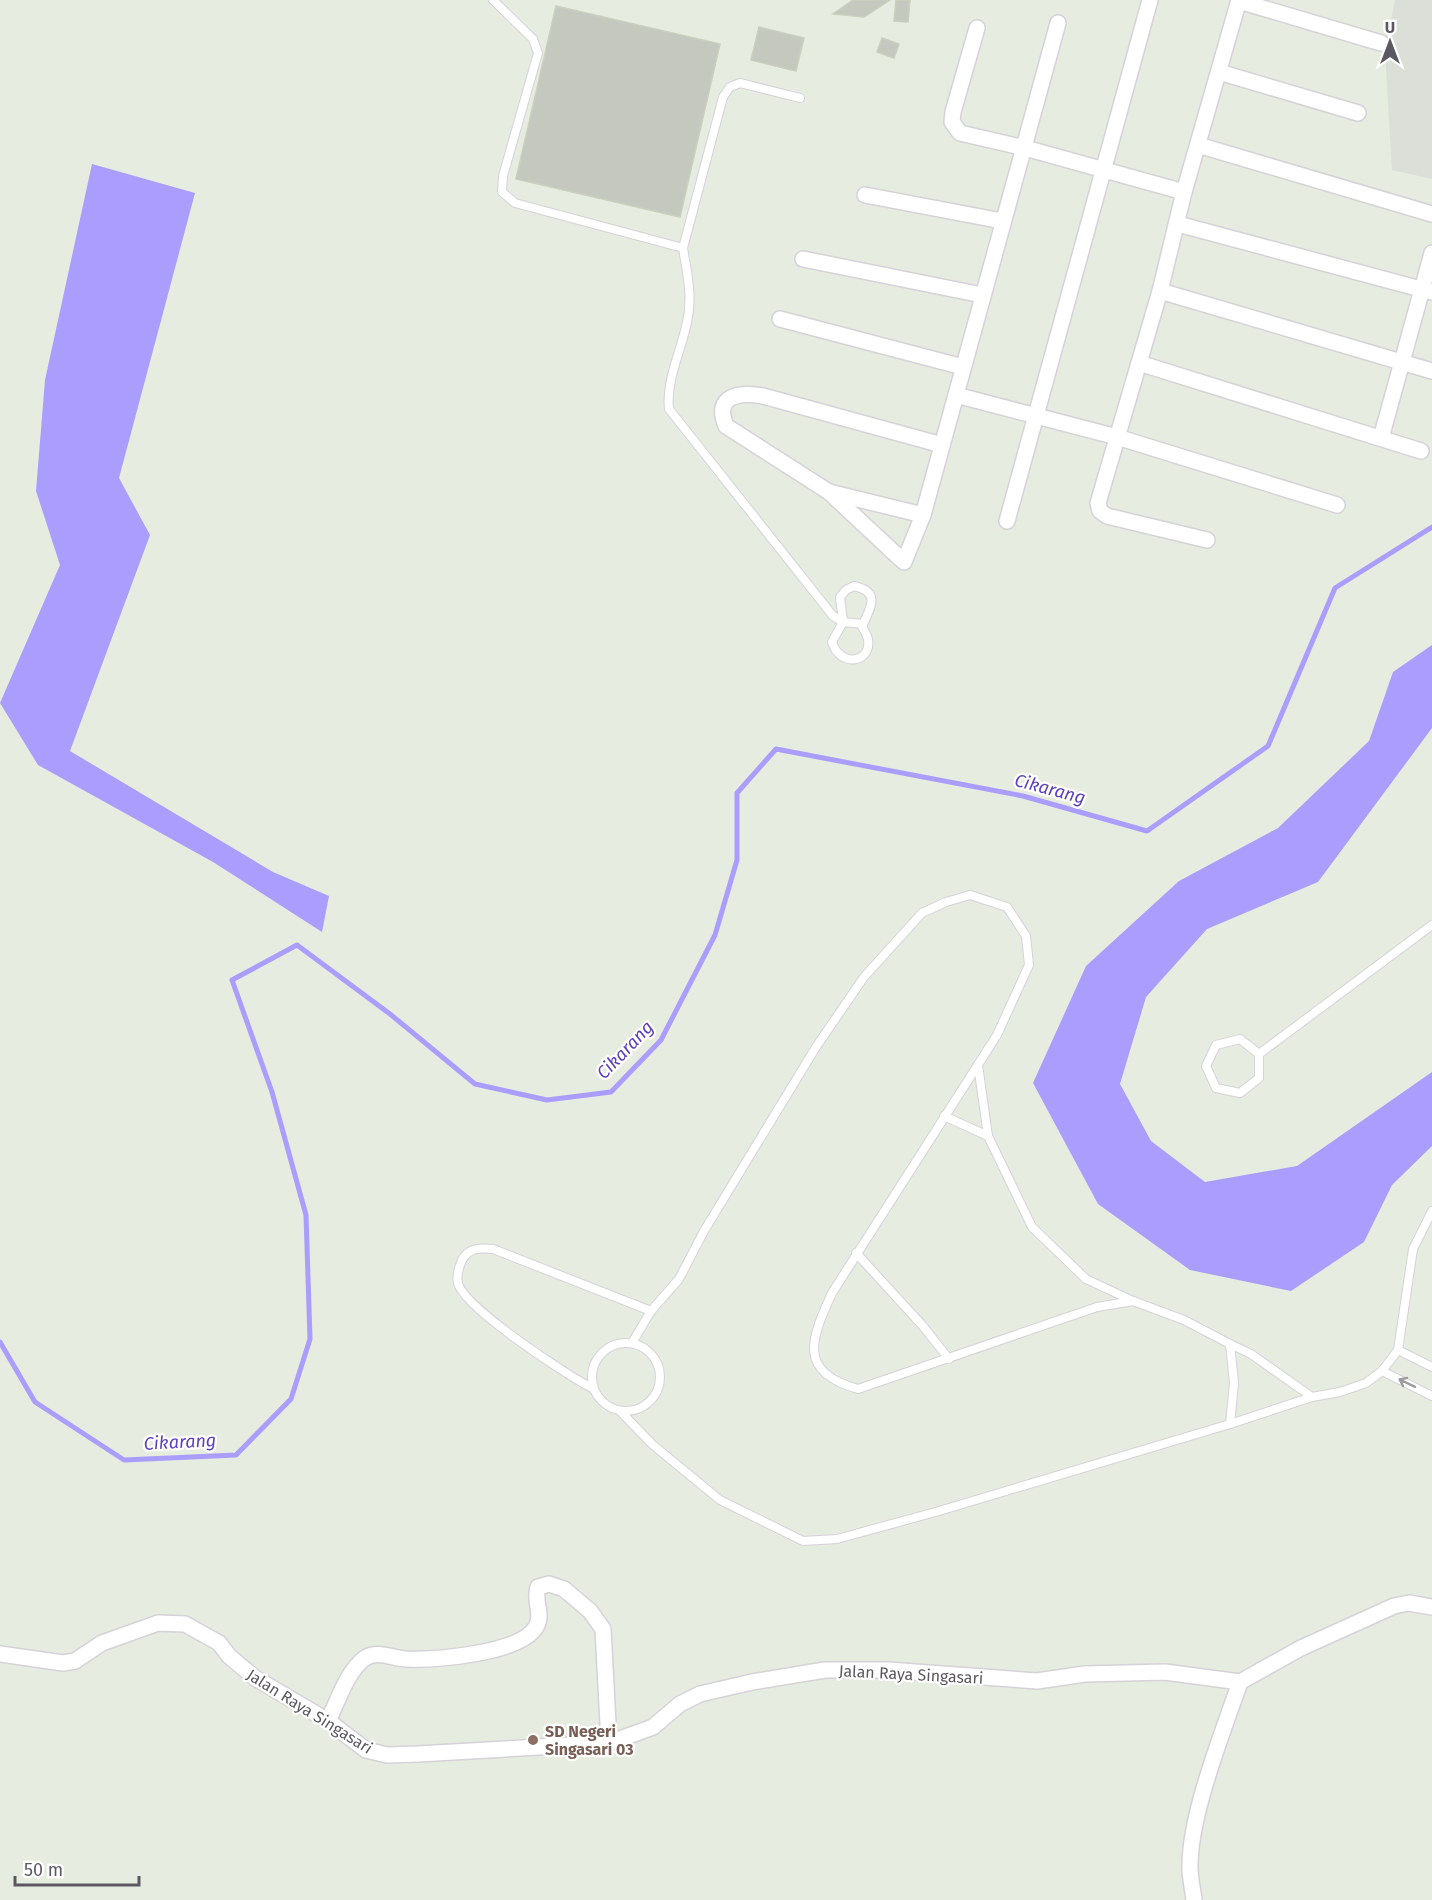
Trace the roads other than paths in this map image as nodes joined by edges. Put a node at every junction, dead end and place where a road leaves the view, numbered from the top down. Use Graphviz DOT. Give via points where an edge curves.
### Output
graph roads {
  1 [pos="493,0"];
  2 [pos="1150,0"];
  3 [pos="1239,1"];
  4 [pos="1058,23"];
  5 [pos="977,28"];
  6 [pos="1381,43"];
  7 [pos="1219,72"];
  8 [pos="800,98"];
  9 [pos="1358,113"];
  10 [pos="1198,145"];
  11 [pos="1025,148"];
  12 [pos="1103,169"];
  13 [pos="1184,192"];
  14 [pos="865,195"];
  15 [pos="1432,214"];
  16 [pos="1002,221"];
  17 [pos="1178,224"];
  18 [pos="683,248"];
  19 [pos="1432,253"];
  20 [pos="803,259"];
  21 [pos="1160,291"];
  22 [pos="1426,291"];
  23 [pos="982,295"];
  24 [pos="780,319"];
  25 [pos="1401,362"];
  26 [pos="1139,363"];
  27 [pos="963,367"];
  28 [pos="1432,371"];
  29 [pos="956,395"];
  30 [pos="1036,415"];
  31 [pos="1117,437"];
  32 [pos="1381,438"];
  33 [pos="942,445"];
  34 [pos="1421,451"];
  35 [pos="829,492"];
  36 [pos="1337,505"];
  37 [pos="923,515"];
  38 [pos="1007,520"];
  39 [pos="1207,540"];
  40 [pos="843,622"];
  41 [pos="863,624"];
  42 [pos="1432,925"];
  43 [pos="1259,1054"];
  44 [pos="978,1065"];
  45 [pos="944,1116"];
  46 [pos="988,1136"];
  47 [pos="1432,1211"];
  48 [pos="856,1253"];
  49 [pos="1133,1301"];
  50 [pos="651,1311"];
  51 [pos="632,1343"];
  52 [pos="1230,1344"];
  53 [pos="1398,1350"];
  54 [pos="949,1359"];
  55 [pos="1432,1367"];
  56 [pos="1382,1371"];
  57 [pos="594,1389"];
  58 [pos="1432,1396"];
  59 [pos="1312,1397"];
  60 [pos="620,1412"];
  61 [pos="1230,1424"];
  62 [pos="1432,1607"];
  63 [pos="0,1654"];
  64 [pos="1240,1682"];
  65 [pos="328,1721"];
  66 [pos="609,1743"];
  67 [pos="1194,1900"];
  1 -- 18 [label="lane" via="533,39 538,53 503,176 502,192 515,203"];
  2 -- 12 [label="street"];
  3 -- 6 [label="street"];
  3 -- 7 [label="street"];
  4 -- 11 [label="street"];
  5 -- 11 [label="street" via="954,112 955,128 960,133"];
  7 -- 9 [label="street"];
  7 -- 10 [label="street"];
  8 -- 18 [label="lane" via="740,83 730,87 723,97"];
  10 -- 13 [label="street"];
  10 -- 15 [label="street"];
  11 -- 12 [label="street"];
  11 -- 16 [label="street"];
  12 -- 13 [label="street"];
  12 -- 30 [label="street"];
  13 -- 17 [label="street"];
  14 -- 16 [label="street"];
  16 -- 23 [label="street"];
  17 -- 21 [label="street"];
  17 -- 22 [label="street"];
  18 -- 40 [label="lane" via="691,297 667,392 669,409 833,616"];
  19 -- 22 [label="street"];
  20 -- 23 [label="street"];
  21 -- 25 [label="street"];
  21 -- 26 [label="street"];
  22 -- 25 [label="street"];
  23 -- 27 [label="street"];
  24 -- 27 [label="street"];
  25 -- 28 [label="street"];
  25 -- 32 [label="street"];
  26 -- 31 [label="street"];
  26 -- 32 [label="street"];
  27 -- 29 [label="street"];
  29 -- 30 [label="street"];
  29 -- 33 [label="street"];
  30 -- 31 [label="street"];
  30 -- 38 [label="street"];
  31 -- 36 [label="street"];
  31 -- 39 [label="street" via="1098,503 1100,511"];
  32 -- 34 [label="street"];
  33 -- 35 [label="street" via="764,396 747,393 728,399 722,417 726,426"];
  33 -- 37 [label="street"];
  35 -- 37 [label="street"];
  35 -- 37 [label="street" via="904,562"];
  40 -- 41 [label="lane"];
  40 -- 41 [label="lane" via="840,597 854,586 871,595 873,604"];
  40 -- 41 [label="lane" via="832,642 835,652 852,660 868,648"];
  42 -- 43 [label="lane"];
  43 -- 43 [label="lane" via="1259,1078 1240,1093 1216,1088 1206,1066 1216,1045 1240,1039"];
  44 -- 45 [label="lane"];
  44 -- 46 [label="lane"];
  44 -- 50 [label="lane" via="997,1035 1029,965 1026,936 1007,907 970,895 922,913 864,977 810,1057 679,1279"];
  45 -- 46 [label="lane"];
  45 -- 48 [label="lane"];
  46 -- 49 [label="lane" via="1032,1227 1086,1279"];
  47 -- 53 [label="lane" via="1413,1249"];
  48 -- 54 [label="lane"];
  48 -- 54 [label="lane" via="815,1331 813,1355 822,1372 838,1383 858,1389"];
  49 -- 52 [label="lane" via="1184,1320"];
  49 -- 54 [label="lane" via="1097,1307"];
  50 -- 51 [label="lane"];
  50 -- 57 [label="lane" via="493,1249 476,1248 465,1254 458,1269 458,1284 475,1306 559,1370"];
  51 -- 57 [label="lane" via="615,1345 600,1355 592,1371"];
  51 -- 60 [label="lane" via="649,1351 659,1365 661,1383 653,1400 638,1410"];
  52 -- 59 [label="lane" via="1251,1354"];
  52 -- 61 [label="lane" via="1234,1383"];
  53 -- 55 [label="lane"];
  53 -- 56 [label="lane"];
  58 -- 56 [label="lane, one-way"];
  56 -- 59 [label="lane" via="1366,1383"];
  57 -- 60 [label="lane" via="604,1404"];
  59 -- 61 [label="lane"];
  60 -- 61 [label="lane" via="720,1500 803,1541 837,1539"];
  62 -- 64 [label="street" via="1409,1603 1394,1606 1301,1648"];
  63 -- 65 [label="street, Jalan Raya Singasari" via="63,1663 75,1661 102,1643 158,1623 185,1624 219,1643 255,1678"];
  64 -- 66 [label="street, Jalan Raya Singasari" via="1165,1672 1085,1674 1037,1681 888,1670 825,1670 700,1694 680,1704 653,1727"];
  64 -- 67 [label="street" via="1195,1829 1190,1869"];
  65 -- 66 [label="street, Jalan Raya Singasari" via="366,1750 387,1755"];
  65 -- 66 [label="street" via="350,1677 366,1657 463,1655 519,1643 536,1629 536,1593 538,1587 549,1584 564,1589 590,1611 603,1629"];
}
